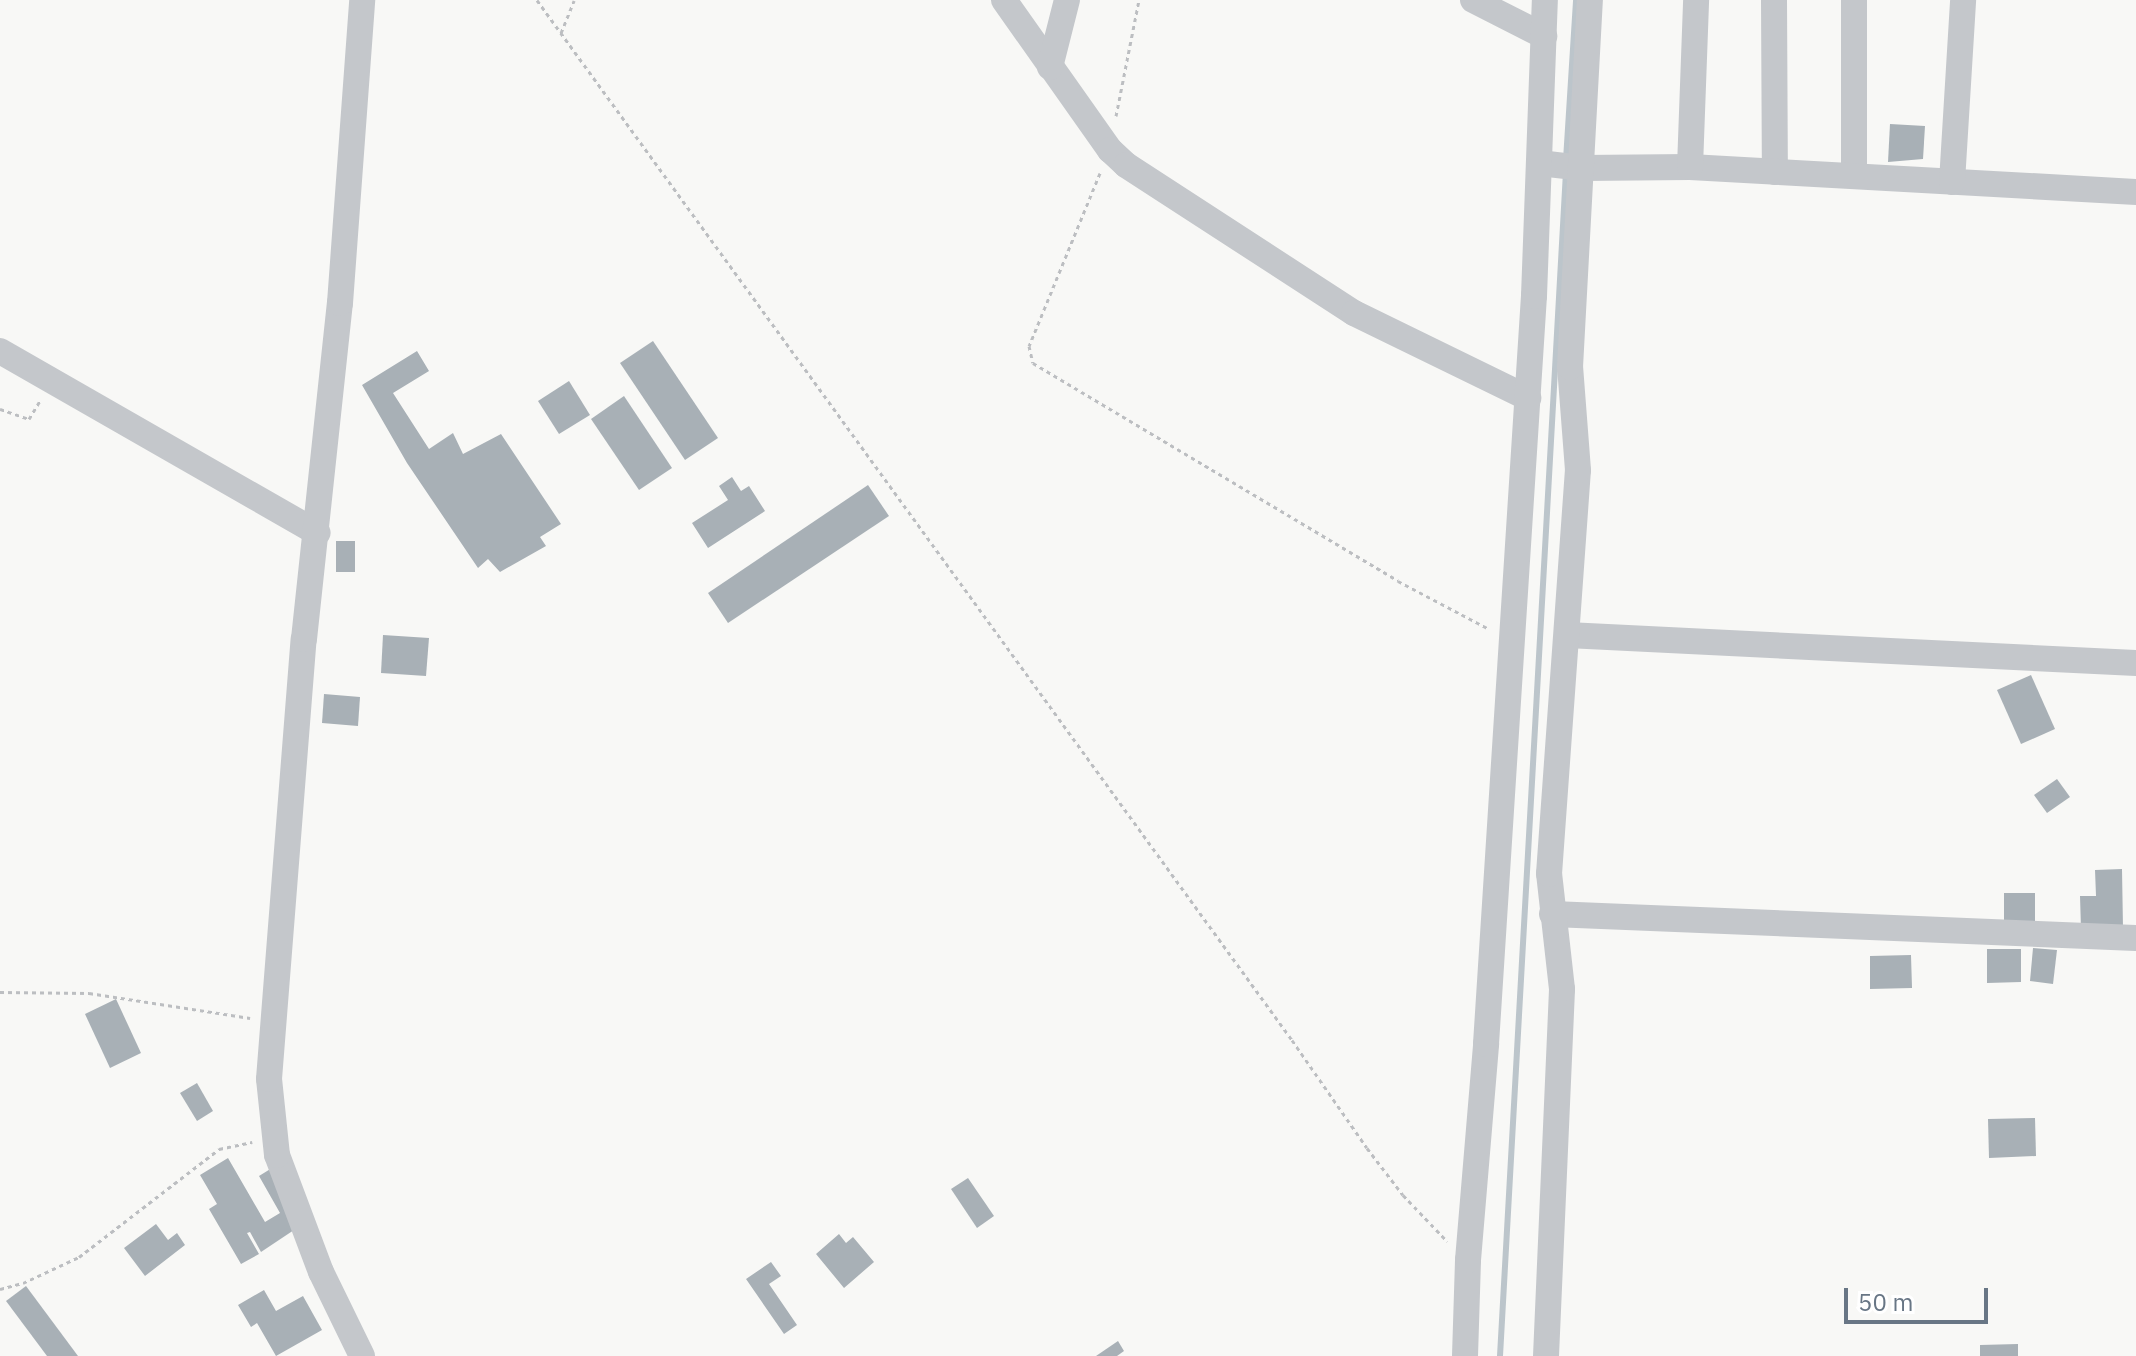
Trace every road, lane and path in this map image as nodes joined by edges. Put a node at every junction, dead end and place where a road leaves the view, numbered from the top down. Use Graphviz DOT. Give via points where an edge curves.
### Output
graph roads {
  1 [pos="362,0"];
  2 [pos="537,0"];
  3 [pos="574,0"];
  4 [pos="1004,0"];
  5 [pos="1067,0"];
  6 [pos="1139,0"];
  7 [pos="1473,0"];
  8 [pos="1545,0"];
  9 [pos="1590,0"];
  10 [pos="1696,0"];
  11 [pos="1774,0"];
  12 [pos="1854,0"];
  13 [pos="1963,0"];
  14 [pos="561,33"];
  15 [pos="1544,36"];
  16 [pos="1050,67"];
  17 [pos="1110,150"];
  18 [pos="1560,165"];
  19 [pos="1690,167"];
  20 [pos="1775,172"];
  21 [pos="1854,176"];
  22 [pos="1952,182"];
  23 [pos="2136,192"];
  24 [pos="0,351"];
  25 [pos="50,379"];
  26 [pos="1528,398"];
  27 [pos="0,409"];
  28 [pos="318,533"];
  29 [pos="1567,635"];
  30 [pos="1510,640"];
  31 [pos="2136,663"];
  32 [pos="1552,914"];
  33 [pos="2136,938"];
  34 [pos="0,992"];
  35 [pos="274,1022"];
  36 [pos="276,1137"];
  37 [pos="1468,1260"];
  38 [pos="0,1289"];
  39 [pos="362,1356"];
  40 [pos="1465,1356"];
  41 [pos="1546,1356"];
  1 -- 28 [label="street"];
  2 -- 14 [label="path"];
  3 -- 14 [label="path"];
  4 -- 16 [label="street"];
  5 -- 16 [label="street"];
  6 -- 17 [label="path"];
  7 -- 15 [label="street"];
  8 -- 15 [label="street"];
  9 -- 18 [label="street"];
  10 -- 19 [label="street"];
  11 -- 20 [label="street"];
  12 -- 21 [label="street"];
  13 -- 22 [label="street"];
  14 -- 37 [label="path" via="1367,1148 1430,1226"];
  15 -- 18 [label="street"];
  16 -- 17 [label="street"];
  17 -- 26 [label="street" via="1354,313"];
  17 -- 30 [label="path" via="1029,346 1033,363 1398,581"];
  18 -- 19 [label="street"];
  18 -- 26 [label="street"];
  18 -- 29 [label="street" via="1578,470"];
  19 -- 20 [label="street"];
  20 -- 21 [label="street"];
  21 -- 22 [label="street"];
  22 -- 23 [label="street"];
  24 -- 25 [label="street"];
  25 -- 27 [label="path" via="29,419"];
  25 -- 28 [label="street"];
  26 -- 30 [label="street"];
  28 -- 35 [label="street"];
  29 -- 31 [label="street"];
  29 -- 32 [label="street" via="1549,874"];
  30 -- 37 [label="street"];
  32 -- 33 [label="street"];
  32 -- 41 [label="street" via="1562,989"];
  34 -- 35 [label="path" via="89,993"];
  35 -- 36 [label="street" via="269,1079"];
  36 -- 38 [label="path" via="219,1149 79,1257"];
  36 -- 39 [label="street" via="277,1155 321,1272"];
  37 -- 40 [label="street"];
}
